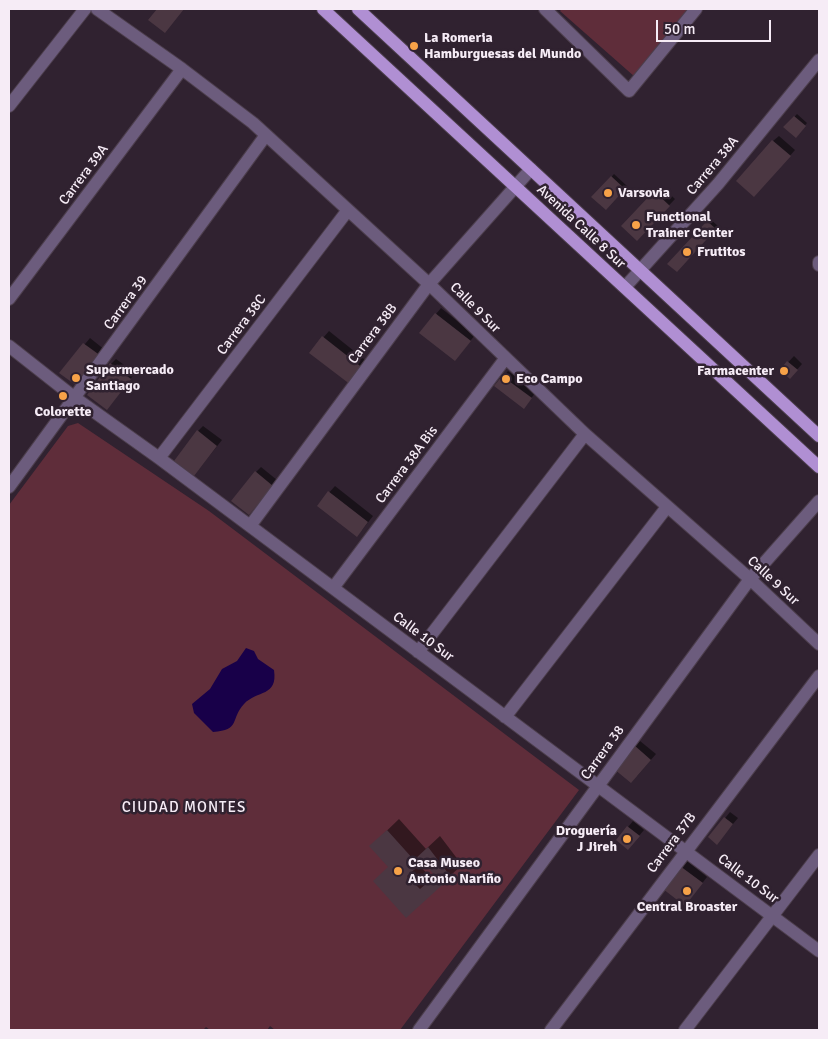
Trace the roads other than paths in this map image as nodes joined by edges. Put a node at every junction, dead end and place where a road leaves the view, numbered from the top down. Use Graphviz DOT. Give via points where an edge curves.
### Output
graph roads {
  1 [pos="85,9"];
  2 [pos="96,9"];
  3 [pos="323,9"];
  4 [pos="358,9"];
  5 [pos="544,9"];
  6 [pos="696,9"];
  7 [pos="819,60"];
  8 [pos="182,69"];
  9 [pos="9,106"];
  10 [pos="266,135"];
  11 [pos="531,169"];
  12 [pos="515,186"];
  13 [pos="348,210"];
  14 [pos="642,271"];
  15 [pos="429,284"];
  16 [pos="625,288"];
  17 [pos="9,299"];
  18 [pos="9,346"];
  19 [pos="505,359"];
  20 [pos="75,398"];
  21 [pos="585,434"];
  22 [pos="819,436"];
  23 [pos="159,458"];
  24 [pos="819,467"];
  25 [pos="9,487"];
  26 [pos="819,501"];
  27 [pos="667,507"];
  28 [pos="250,526"];
  29 [pos="750,579"];
  30 [pos="333,588"];
  31 [pos="819,644"];
  32 [pos="418,652"];
  33 [pos="819,676"];
  34 [pos="505,717"];
  35 [pos="597,786"];
  36 [pos="685,851"];
  37 [pos="819,855"];
  38 [pos="773,916"];
  39 [pos="819,951"];
  40 [pos="419,1030"];
  41 [pos="551,1030"];
  42 [pos="685,1030"];
  1 -- 9 [label="street"];
  2 -- 8 [label="street, Calle 9 Sur"];
  3 -- 12 [label="main road, Avenida Calle 8 Sur"];
  4 -- 11 [label="main road, Avenida Calle 8 Sur"];
  5 -- 6 [label="street" via="629,91"];
  7 -- 14 [label="street, Carrera 38A"];
  8 -- 10 [label="street, Calle 9 Sur"];
  8 -- 17 [label="street, Carrera 39A"];
  10 -- 13 [label="street, Calle 9 Sur"];
  10 -- 20 [label="street, Carrera 39"];
  11 -- 12 [label="street, Carrera 38B"];
  11 -- 14 [label="main road, Avenida Calle 8 Sur"];
  12 -- 15 [label="street, Carrera 38B"];
  12 -- 16 [label="main road, Avenida Calle 8 Sur"];
  13 -- 15 [label="street, Calle 9 Sur"];
  13 -- 23 [label="street, Carrera 38C"];
  14 -- 16 [label="street, Carrera 38A"];
  14 -- 22 [label="main road, Avenida Calle 8 Sur"];
  15 -- 19 [label="street, Calle 9 Sur"];
  15 -- 28 [label="street, Carrera 38B"];
  16 -- 24 [label="main road, Avenida Calle 8 Sur"];
  18 -- 20 [label="street, Calle 10 Sur"];
  19 -- 21 [label="street, Calle 9 Sur"];
  19 -- 30 [label="street, Carrera 38A Bis"];
  20 -- 23 [label="street, Calle 10 Sur"];
  20 -- 25 [label="street, Carrera 39"];
  21 -- 27 [label="street, Calle 9 Sur"];
  21 -- 32 [label="street"];
  23 -- 28 [label="street, Calle 10 Sur"];
  26 -- 29 [label="street, Carrera 38"];
  27 -- 29 [label="street, Calle 9 Sur"];
  27 -- 34 [label="street"];
  28 -- 30 [label="street, Calle 10 Sur"];
  29 -- 31 [label="street, Calle 9 Sur"];
  29 -- 35 [label="street, Carrera 38"];
  30 -- 32 [label="street, Calle 10 Sur"];
  32 -- 34 [label="street, Calle 10 Sur"];
  33 -- 36 [label="street, Carrera 37B"];
  34 -- 35 [label="street, Calle 10 Sur"];
  35 -- 36 [label="street, Calle 10 Sur"];
  35 -- 40 [label="street, Carrera 38"];
  36 -- 38 [label="street, Calle 10 Sur"];
  36 -- 41 [label="street, Carrera 37B"];
  37 -- 38 [label="street"];
  38 -- 39 [label="street, Calle 10 Sur"];
  38 -- 42 [label="street"];
}
